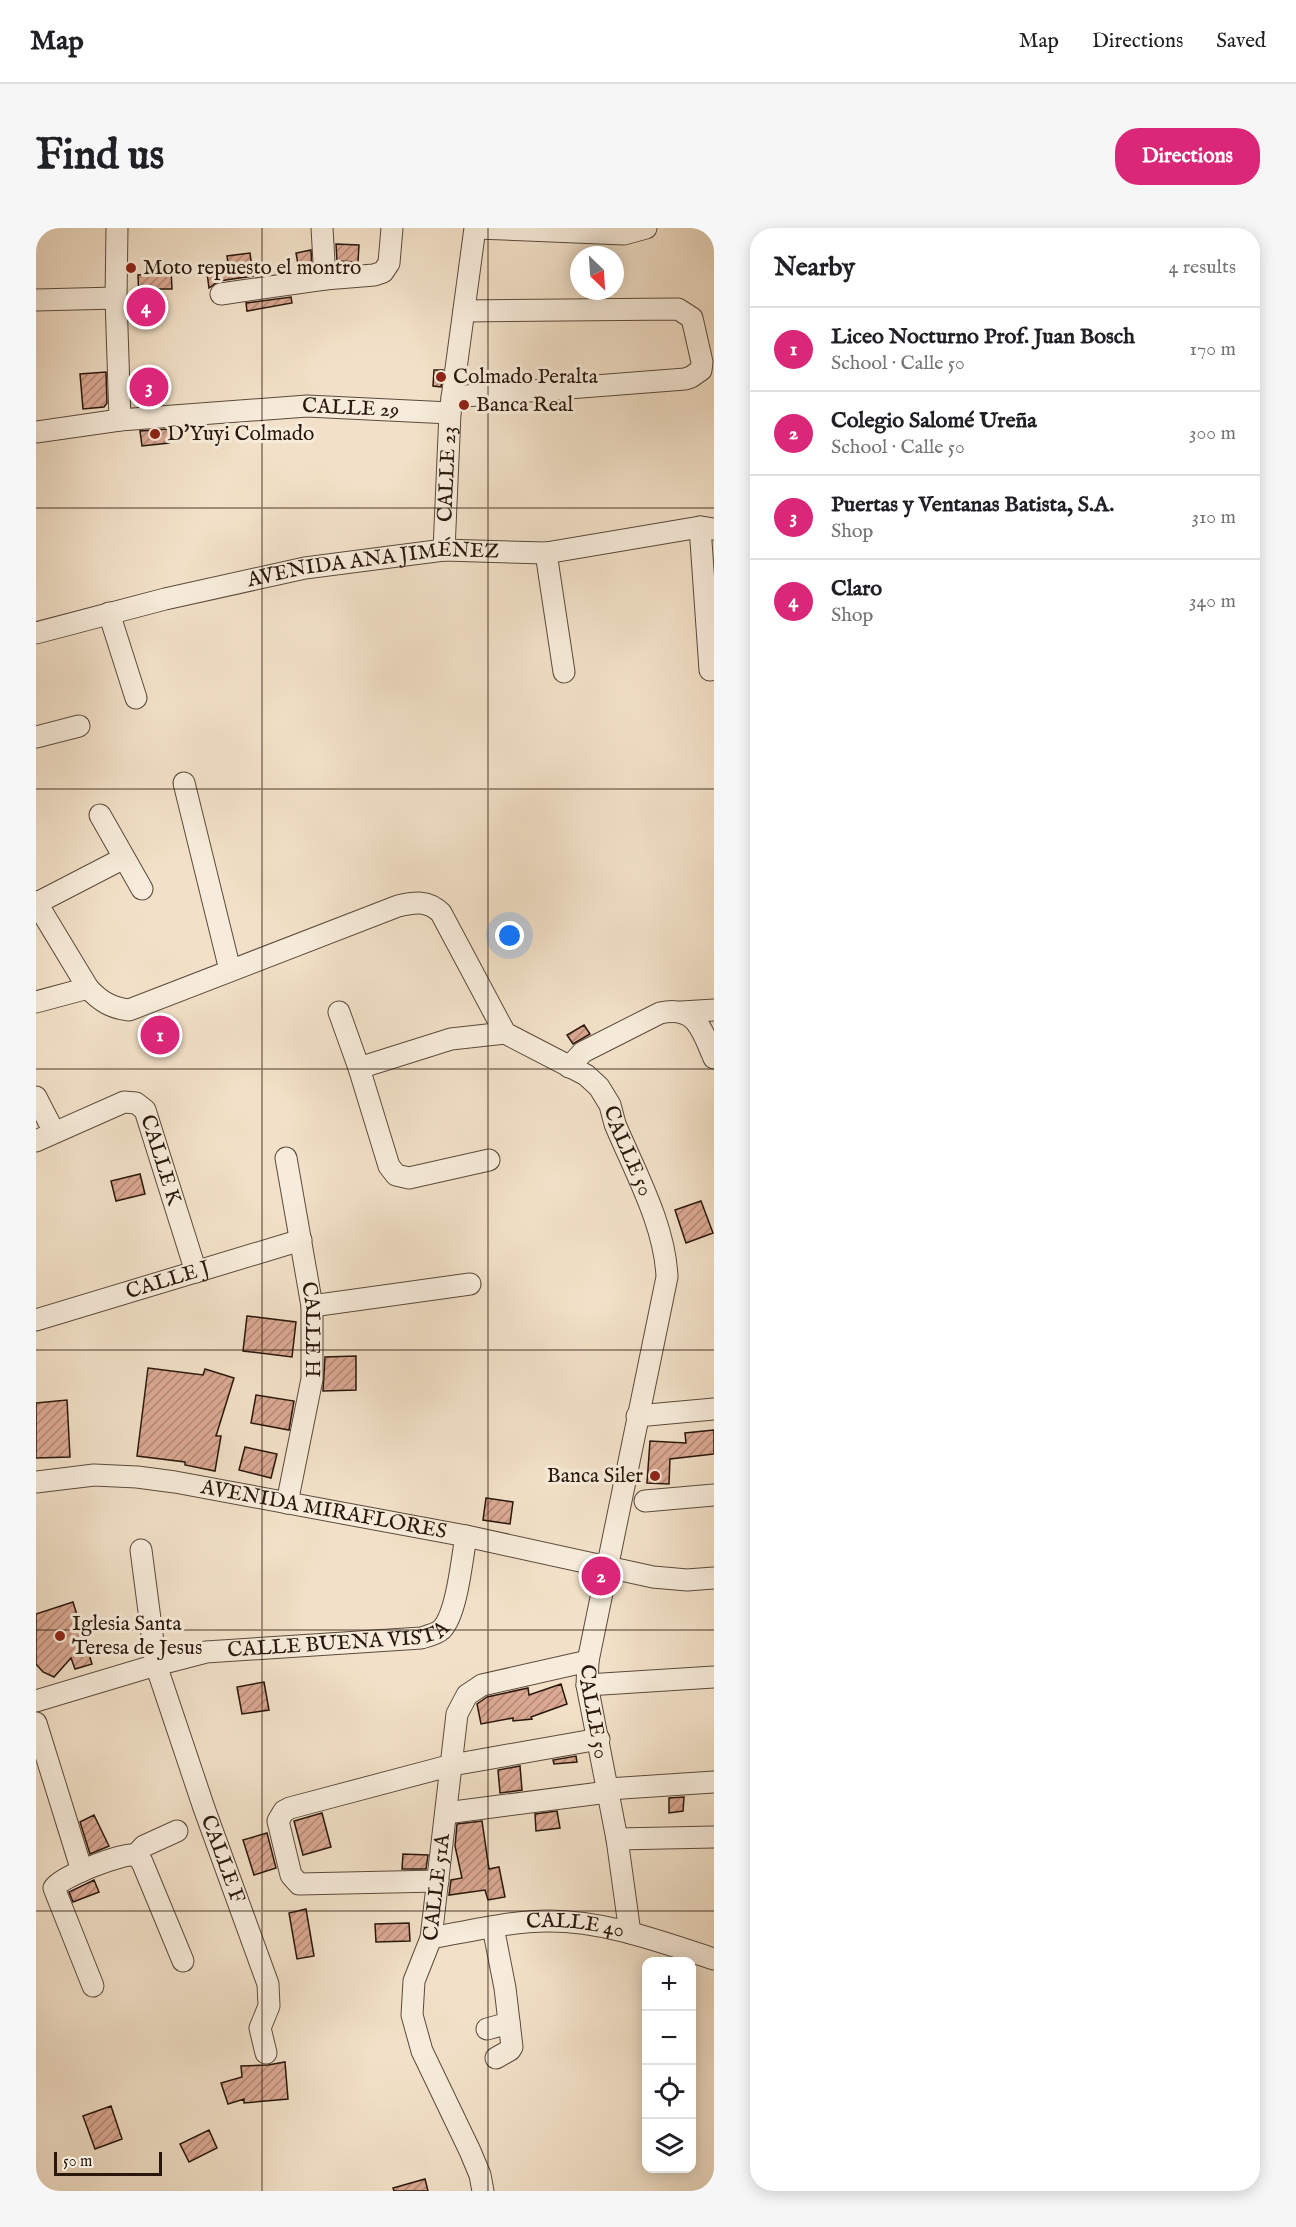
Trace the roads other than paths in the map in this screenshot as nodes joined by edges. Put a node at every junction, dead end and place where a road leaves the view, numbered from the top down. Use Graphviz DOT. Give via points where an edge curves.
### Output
graph roads {
  1 [pos="117,228"];
  2 [pos="322,228"];
  3 [pos="392,228"];
  4 [pos="476,228"];
  5 [pos="646,228"];
  6 [pos="325,279"];
  7 [pos="221,294"];
  8 [pos="116,298"];
  9 [pos="36,300"];
  10 [pos="464,311"];
  11 [pos="451,405"];
  12 [pos="120,420"];
  13 [pos="36,432"];
  14 [pos="707,528"];
  15 [pos="444,550"];
  16 [pos="546,553"];
  17 [pos="109,613"];
  18 [pos="36,633"];
  19 [pos="710,670"];
  20 [pos="564,672"];
  21 [pos="136,698"];
  22 [pos="79,726"];
  23 [pos="36,737"];
  24 [pos="184,783"];
  25 [pos="99,815"];
  26 [pos="124,858"];
  27 [pos="142,889"];
  28 [pos="36,903"];
  29 [pos="230,970"];
  30 [pos="88,988"];
  31 [pos="36,1002"];
  32 [pos="714,1010"];
  33 [pos="339,1012"];
  34 [pos="682,1012"];
  35 [pos="504,1033"];
  36 [pos="714,1058"];
  37 [pos="569,1067"];
  38 [pos="359,1068"];
  39 [pos="36,1097"];
  40 [pos="45,1136"];
  41 [pos="286,1158"];
  42 [pos="489,1160"];
  43 [pos="301,1240"];
  44 [pos="196,1272"];
  45 [pos="470,1284"];
  46 [pos="312,1306"];
  47 [pos="36,1320"];
  48 [pos="714,1409"];
  49 [pos="637,1416"];
  50 [pos="36,1482"];
  51 [pos="714,1495"];
  52 [pos="645,1501"];
  53 [pos="287,1503"];
  54 [pos="466,1536"];
  55 [pos="141,1550"];
  56 [pos="609,1567"];
  57 [pos="714,1578"];
  58 [pos="588,1661"];
  59 [pos="156,1665"];
  60 [pos="714,1677"];
  61 [pos="587,1685"];
  62 [pos="36,1701"];
  63 [pos="36,1723"];
  64 [pos="599,1739"];
  65 [pos="452,1765"];
  66 [pos="714,1782"];
  67 [pos="608,1791"];
  68 [pos="446,1813"];
  69 [pos="177,1832"];
  70 [pos="714,1837"];
  71 [pos="617,1839"];
  72 [pos="136,1855"];
  73 [pos="82,1871"];
  74 [pos="438,1881"];
  75 [pos="493,1927"];
  76 [pos="630,1933"];
  77 [pos="431,1938"];
  78 [pos="714,1959"];
  79 [pos="183,1961"];
  80 [pos="93,1986"];
  81 [pos="509,2023"];
  82 [pos="487,2030"];
  83 [pos="266,2053"];
  84 [pos="496,2058"];
  85 [pos="483,2191"];
  1 -- 8 [label="street"];
  2 -- 6 [label="street"];
  3 -- 6 [label="street" via="389,263 384,272"];
  4 -- 5 [label="street" via="624,234"];
  4 -- 10 [label="street, CALLE 23"];
  6 -- 7 [label="street"];
  8 -- 9 [label="street"];
  8 -- 12 [label="street"];
  10 -- 11 [label="street, CALLE 23"];
  10 -- 11 [label="street, CALLE 23" via="678,309 692,318 701,370 685,379"];
  11 -- 12 [label="street, CALLE 29" via="307,406"];
  11 -- 15 [label="street, CALLE 23"];
  12 -- 13 [label="street, CALLE 29"];
  14 -- 16 [label="street, AVENIDA ANA JIMÉNEZ"];
  14 -- 19 [label="street"];
  15 -- 16 [label="street, AVENIDA ANA JIMÉNEZ"];
  15 -- 17 [label="street, AVENIDA ANA JIMÉNEZ" via="304,568"];
  16 -- 20 [label="street"];
  17 -- 18 [label="street, AVENIDA ANA JIMÉNEZ"];
  17 -- 21 [label="street"];
  22 -- 23 [label="street"];
  24 -- 29 [label="street"];
  25 -- 26 [label="street"];
  26 -- 27 [label="street"];
  26 -- 28 [label="street"];
  28 -- 30 [label="street"];
  29 -- 30 [label="street" via="129,1010 99,1000"];
  29 -- 35 [label="street" via="398,906 424,902 441,912"];
  30 -- 31 [label="street"];
  32 -- 34 [label="street"];
  33 -- 38 [label="street"];
  34 -- 36 [label="street" via="698,1023"];
  34 -- 37 [label="street" via="660,1013 583,1052"];
  35 -- 37 [label="street, CALLE 50"];
  35 -- 38 [label="street" via="451,1039"];
  37 -- 49 [label="street, CALLE 50" via="599,1087 610,1105 666,1258 667,1277"];
  38 -- 42 [label="street" via="389,1166 396,1175 409,1178"];
  39 -- 40 [label="street"];
  40 -- 44 [label="street, CALLE K" via="124,1102 136,1103 145,1110"];
  41 -- 43 [label="street, CALLE H"];
  43 -- 44 [label="street, CALLE J"];
  43 -- 46 [label="street, CALLE H"];
  44 -- 47 [label="street, CALLE J"];
  45 -- 46 [label="street"];
  46 -- 53 [label="street, CALLE H" via="312,1379"];
  48 -- 49 [label="street"];
  49 -- 56 [label="street, CALLE 50"];
  50 -- 53 [label="street, AVENIDA MIRAFLORES" via="94,1476 137,1477"];
  51 -- 52 [label="street"];
  53 -- 54 [label="street, AVENIDA MIRAFLORES"];
  54 -- 56 [label="street, AVENIDA MIRAFLORES"];
  54 -- 59 [label="street, CALLE BUENA VISTA" via="452,1616 432,1635 206,1652"];
  55 -- 59 [label="street, CALLE F"];
  56 -- 57 [label="street, AVENIDA MIRAFLORES" via="652,1577"];
  56 -- 58 [label="street, CALLE 50"];
  58 -- 61 [label="street, CALLE 50"];
  58 -- 65 [label="street, CALLE 51A" via="474,1689 457,1714"];
  59 -- 62 [label="street, CALLE BUENA VISTA"];
  59 -- 83 [label="street, CALLE F" via="268,1984 269,2006 260,2028"];
  60 -- 61 [label="street"];
  61 -- 64 [label="street, CALLE 50"];
  63 -- 73 [label="street"];
  64 -- 65 [label="street"];
  64 -- 67 [label="street, CALLE 50"];
  65 -- 68 [label="street, CALLE 51A"];
  65 -- 74 [label="street" via="290,1808 278,1821 291,1875 299,1884"];
  66 -- 67 [label="street"];
  67 -- 68 [label="street"];
  67 -- 71 [label="street, CALLE 50"];
  68 -- 74 [label="street, CALLE 51A"];
  69 -- 72 [label="street" via="144,1846"];
  70 -- 71 [label="street"];
  71 -- 76 [label="street, CALLE 50"];
  72 -- 73 [label="street"];
  72 -- 79 [label="street"];
  73 -- 80 [label="street" via="62,1879 54,1888"];
  74 -- 77 [label="street, CALLE 51A"];
  75 -- 76 [label="street, CALLE 40" via="549,1921"];
  75 -- 77 [label="street, CALLE 40"];
  75 -- 81 [label="street"];
  76 -- 78 [label="street, CALLE 40"];
  77 -- 85 [label="street, CALLE 51A" via="414,1981 412,2016 416,2034 480,2175"];
  81 -- 82 [label="street"];
  81 -- 84 [label="street" via="512,2047"];
}
